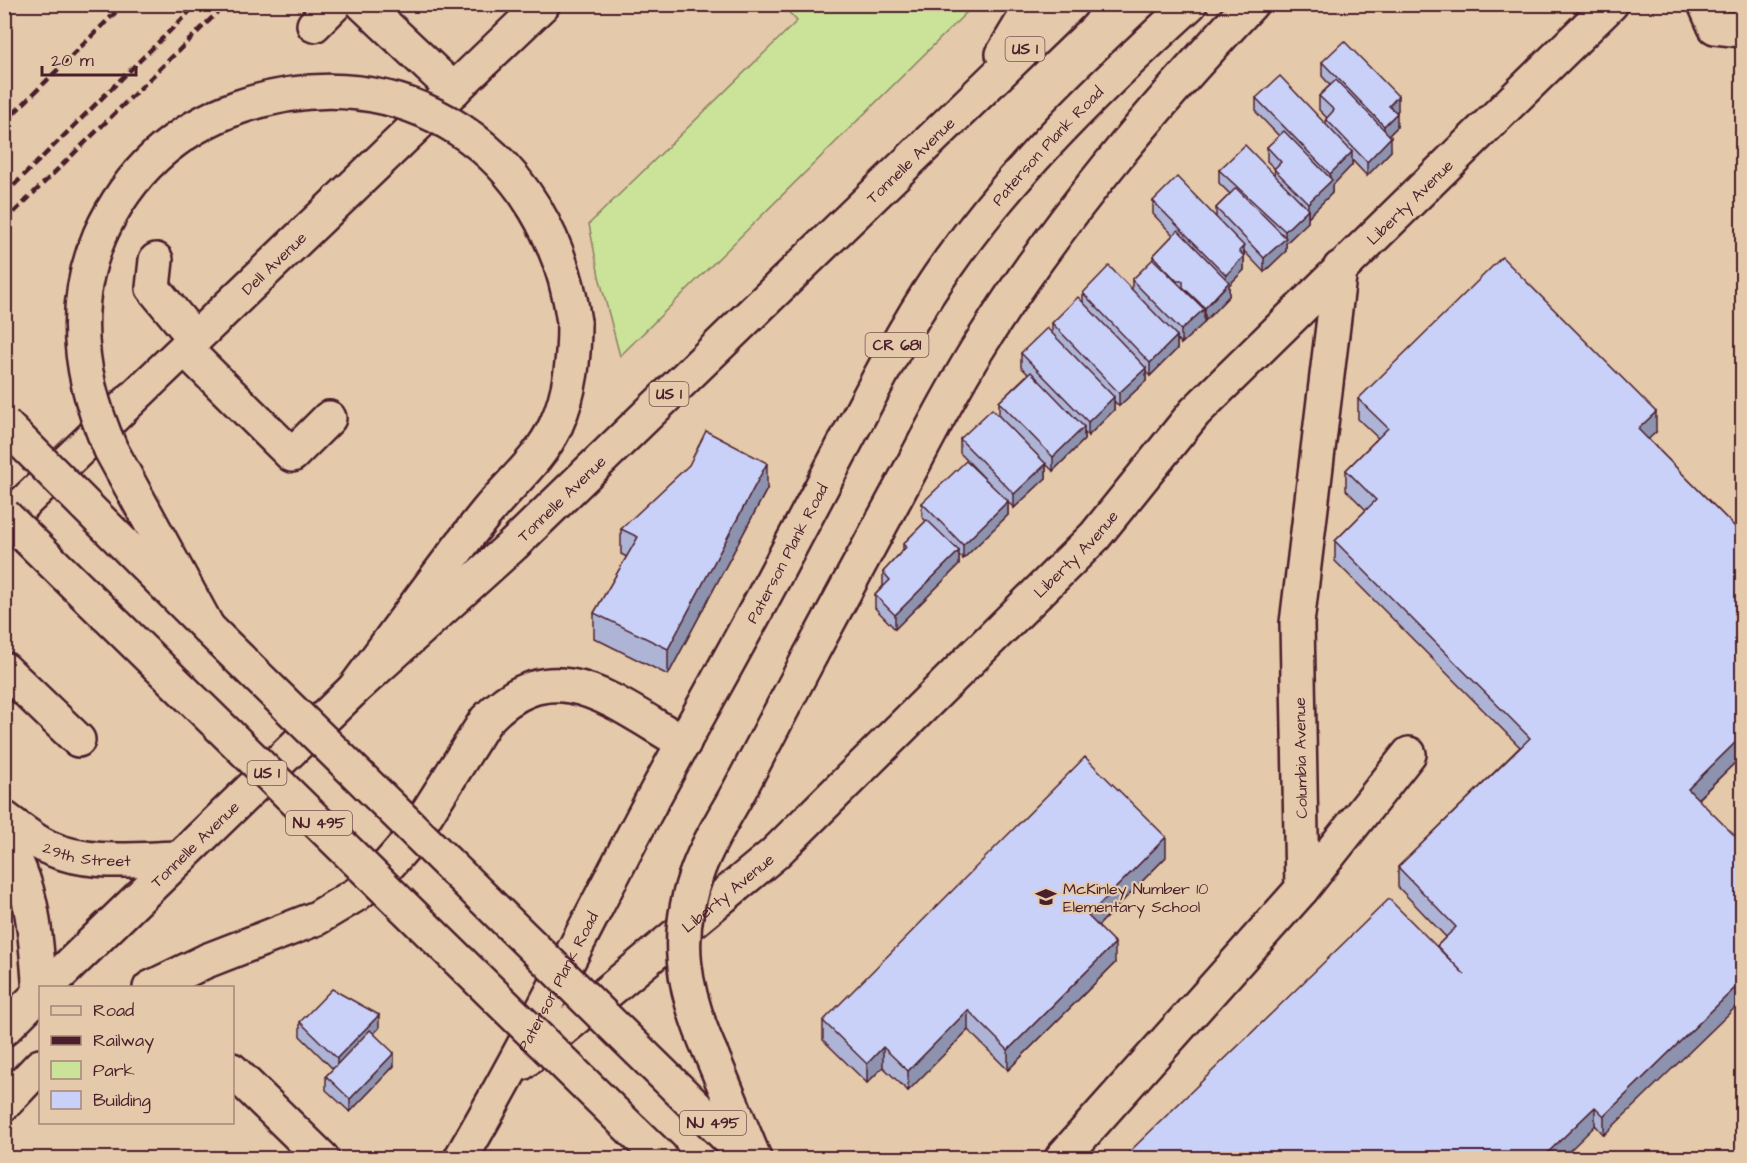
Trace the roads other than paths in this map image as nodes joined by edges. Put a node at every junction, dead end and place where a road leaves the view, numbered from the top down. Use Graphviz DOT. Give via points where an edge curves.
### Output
graph roads {
  1 [pos="363,4"];
  2 [pos="543,4"];
  3 [pos="1033,4"];
  4 [pos="1071,4"];
  5 [pos="1190,4"];
  6 [pos="1251,4"];
  7 [pos="1611,4"];
  8 [pos="1705,4"];
  9 [pos="1743,30"];
  10 [pos="454,90"];
  11 [pos="978,94"];
  12 [pos="156,260"];
  13 [pos="1340,268"];
  14 [pos="190,344"];
  15 [pos="329,418"];
  16 [pos="4,424"];
  17 [pos="4,515"];
  18 [pos="4,522"];
  19 [pos="208,628"];
  20 [pos="4,669"];
  21 [pos="354,688"];
  22 [pos="78,740"];
  23 [pos="684,743"];
  24 [pos="1409,754"];
  25 [pos="4,818"];
  26 [pos="4,841"];
  27 [pos="180,858"];
  28 [pos="1302,889"];
  29 [pos="41,986"];
  30 [pos="48,986"];
  31 [pos="152,986"];
  32 [pos="39,995"];
  33 [pos="4,1029"];
  34 [pos="39,1067"];
  35 [pos="512,1071"];
  36 [pos="234,1072"];
  37 [pos="4,1104"];
  38 [pos="633,1131"];
  39 [pos="322,1158"];
  40 [pos="461,1158"];
  41 [pos="653,1158"];
  42 [pos="661,1158"];
  43 [pos="748,1158"];
  44 [pos="754,1158"];
  45 [pos="1062,1158"];
  1 -- 10 [label="main road"];
  2 -- 10 [label="main road, Dell Avenue"];
  3 -- 11 [label="main road"];
  4 -- 11 [label="main road, Tonnelle Avenue / US 1"];
  5 -- 23 [label="main road, Paterson Plank Road / CR 681" via="1062,126 984,215 950,261 887,361"];
  6 -- 44 [label="main road, bridge" via="1096,180 1034,262 982,341 706,852 691,891 684,936 685,979 694,1016"];
  7 -- 13 [label="main road, Liberty Avenue"];
  8 -- 9 [label="main road" via="1715,27"];
  10 -- 14 [label="main road, Dell Avenue"];
  11 -- 21 [label="main road, Tonnelle Avenue / US 1" via="522,537"];
  12 -- 14 [label="main road" via="153,288"];
  13 -- 28 [label="main road, Columbia Avenue" via="1297,623"];
  13 -- 35 [label="main road, Liberty Avenue" via="1195,412 1095,536 774,854"];
  14 -- 15 [label="main road" via="292,455"];
  14 -- 18 [label="main road, Dell Avenue"];
  16 -- 19 [label="main road, NJ 495, bridge"];
  17 -- 38 [label="main road, NJ 495, bridge"];
  19 -- 21 [label="main road, bridge" via="111,450 87,383 82,350 83,303 95,247 113,208 153,159 208,119 254,102 298,92 349,92 420,109 461,129 481,144 520,186 539,214 566,276 574,322 572,360 563,409 546,444 486,512"];
  19 -- 43 [label="main road, NJ 495, bridge"];
  20 -- 22 [label="main road"];
  21 -- 27 [label="main road, Tonnelle Avenue / US 1"];
  23 -- 31 [label="main road" via="598,694 574,686 553,683 517,694 486,720 410,840 377,878 317,918"];
  23 -- 35 [label="main road, Paterson Plank Road / CR 681"];
  24 -- 28 [label="main road"];
  25 -- 27 [label="main road, 29th Street" via="47,847 69,854 94,859"];
  26 -- 29 [label="main road" via="26,881"];
  27 -- 30 [label="main road, Tonnelle Avenue / US 1"];
  28 -- 45 [label="main road"];
  32 -- 33 [label="main road, Tonnelle Avenue / US 1"];
  34 -- 37 [label="main road"];
  35 -- 40 [label="main road, Paterson Plank Road / CR 681"];
  36 -- 39 [label="main road"];
  38 -- 41 [label="main road"];
  38 -- 42 [label="main road, NJ 495"];
}
